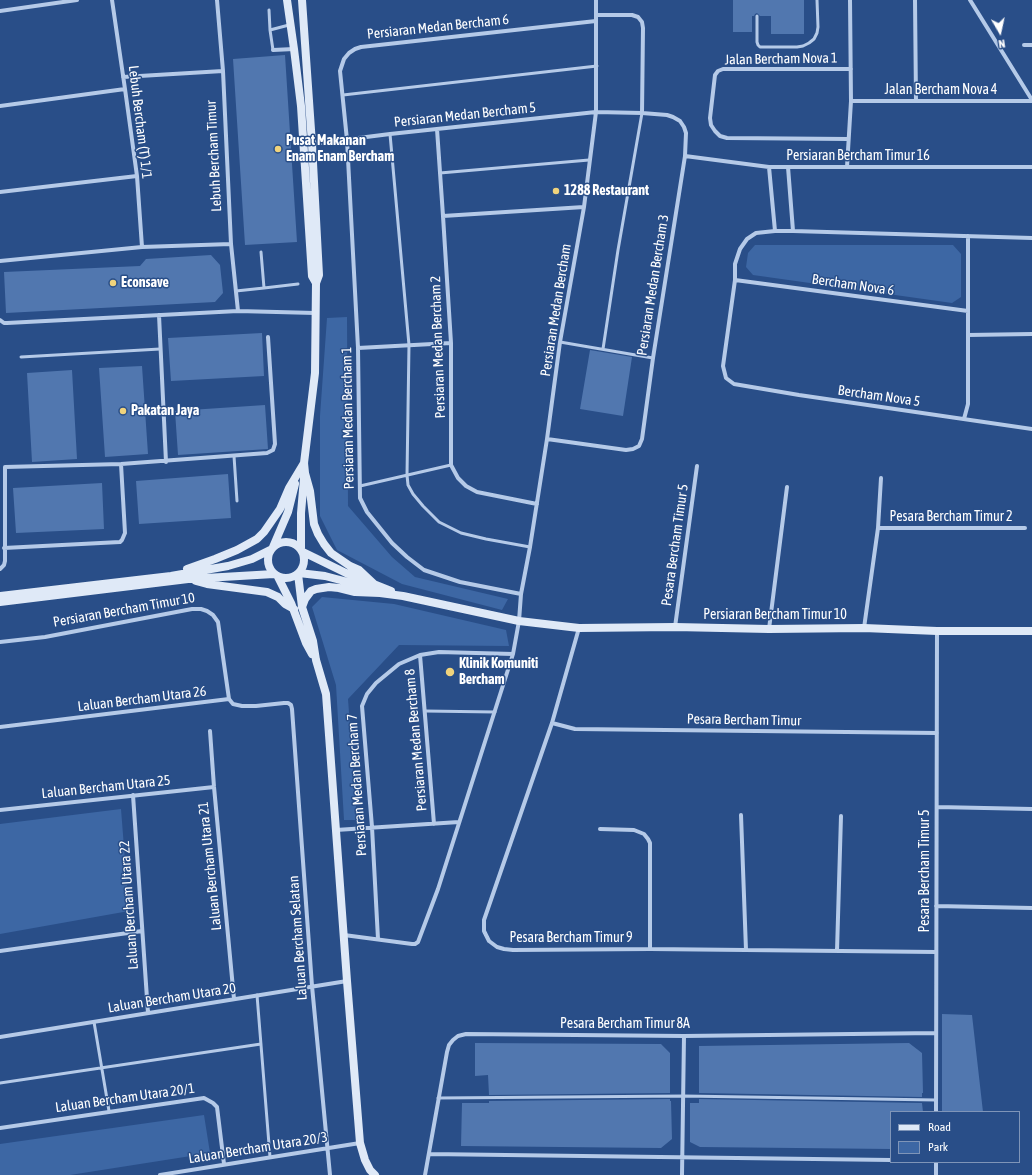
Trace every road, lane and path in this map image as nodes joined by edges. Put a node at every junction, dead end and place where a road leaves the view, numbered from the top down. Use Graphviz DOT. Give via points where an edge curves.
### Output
graph roads {
  1 [pos="78,0"];
  2 [pos="112,0"];
  3 [pos="217,0"];
  4 [pos="287,0"];
  5 [pos="293,0"];
  6 [pos="596,0"];
  7 [pos="817,0"];
  8 [pos="850,0"];
  9 [pos="915,0"];
  10 [pos="970,0"];
  11 [pos="304,2"];
  12 [pos="269,10"];
  13 [pos="0,11"];
  14 [pos="596,15"];
  15 [pos="757,16"];
  16 [pos="596,21"];
  17 [pos="291,25"];
  18 [pos="270,30"];
  19 [pos="1024,45"];
  20 [pos="1032,45"];
  21 [pos="294,49"];
  22 [pos="273,50"];
  23 [pos="597,66"];
  24 [pos="851,69"];
  25 [pos="223,71"];
  26 [pos="123,76"];
  27 [pos="125,89"];
  28 [pos="342,95"];
  29 [pos="1032,100"];
  30 [pos="851,101"];
  31 [pos="916,101"];
  32 [pos="0,106"];
  33 [pos="596,112"];
  34 [pos="642,113"];
  35 [pos="437,129"];
  36 [pos="390,134"];
  37 [pos="848,139"];
  38 [pos="347,140"];
  39 [pos="308,145"];
  40 [pos="685,156"];
  41 [pos="589,160"];
  42 [pos="769,167"];
  43 [pos="788,167"];
  44 [pos="847,167"];
  45 [pos="1032,167"];
  46 [pos="440,173"];
  47 [pos="137,176"];
  48 [pos="0,192"];
  49 [pos="584,207"];
  50 [pos="443,216"];
  51 [pos="775,231"];
  52 [pos="793,231"];
  53 [pos="968,236"];
  54 [pos="1032,238"];
  55 [pos="231,244"];
  56 [pos="142,247"];
  57 [pos="261,252"];
  58 [pos="0,261"];
  59 [pos="735,280"];
  60 [pos="298,284"];
  61 [pos="264,288"];
  62 [pos="236,291"];
  63 [pos="238,311"];
  64 [pos="968,311"];
  65 [pos="316,313"];
  66 [pos="159,315"];
  67 [pos="0,320"];
  68 [pos="1032,334"];
  69 [pos="968,335"];
  70 [pos="268,337"];
  71 [pos="560,342"];
  72 [pos="451,343"];
  73 [pos="409,345"];
  74 [pos="358,348"];
  75 [pos="160,349"];
  76 [pos="603,349"];
  77 [pos="21,357"];
  78 [pos="653,358"];
  79 [pos="964,419"];
  80 [pos="1032,429"];
  81 [pos="547,439"];
  82 [pos="234,456"];
  83 [pos="166,462"];
  84 [pos="121,464"];
  85 [pos="452,465"];
  86 [pos="0,466"];
  87 [pos="697,466"];
  88 [pos="5,467"];
  89 [pos="301,473"];
  90 [pos="407,475"];
  91 [pos="881,478"];
  92 [pos="360,486"];
  93 [pos="787,487"];
  94 [pos="237,500"];
  95 [pos="537,504"];
  96 [pos="878,528"];
  97 [pos="1025,528"];
  98 [pos="530,547"];
  99 [pos="4,548"];
  100 [pos="272,549"];
  101 [pos="302,550"];
  102 [pos="0,569"];
  103 [pos="299,574"];
  104 [pos="276,575"];
  105 [pos="171,576"];
  106 [pos="188,579"];
  107 [pos="375,585"];
  108 [pos="380,593"];
  109 [pos="521,594"];
  110 [pos="0,596"];
  111 [pos="403,596"];
  112 [pos="0,602"];
  113 [pos="298,608"];
  114 [pos="519,621"];
  115 [pos="675,627"];
  116 [pos="579,628"];
  117 [pos="864,628"];
  118 [pos="768,629"];
  119 [pos="937,631"];
  120 [pos="1032,631"];
  121 [pos="0,642"];
  122 [pos="513,654"];
  123 [pos="420,655"];
  124 [pos="229,699"];
  125 [pos="284,703"];
  126 [pos="425,712"];
  127 [pos="494,712"];
  128 [pos="552,723"];
  129 [pos="0,727"];
  130 [pos="210,731"];
  131 [pos="937,733"];
  132 [pos="214,787"];
  133 [pos="133,795"];
  134 [pos="936,807"];
  135 [pos="1032,809"];
  136 [pos="0,810"];
  137 [pos="741,815"];
  138 [pos="841,816"];
  139 [pos="460,822"];
  140 [pos="434,824"];
  141 [pos="372,828"];
  142 [pos="600,829"];
  143 [pos="336,830"];
  144 [pos="936,906"];
  145 [pos="1032,908"];
  146 [pos="142,931"];
  147 [pos="343,935"];
  148 [pos="378,939"];
  149 [pos="650,949"];
  150 [pos="746,950"];
  151 [pos="0,951"];
  152 [pos="837,951"];
  153 [pos="936,952"];
  154 [pos="347,981"];
  155 [pos="312,986"];
  156 [pos="257,995"];
  157 [pos="234,999"];
  158 [pos="148,1013"];
  159 [pos="94,1022"];
  160 [pos="936,1033"];
  161 [pos="684,1036"];
  162 [pos="0,1037"];
  163 [pos="261,1044"];
  164 [pos="102,1069"];
  165 [pos="0,1083"];
  166 [pos="684,1096"];
  167 [pos="438,1098"];
  168 [pos="936,1100"];
  169 [pos="109,1111"];
  170 [pos="936,1111"];
  171 [pos="0,1128"];
  172 [pos="360,1143"];
  173 [pos="327,1148"];
  174 [pos="429,1154"];
  175 [pos="270,1157"];
  176 [pos="682,1158"];
  177 [pos="890,1160"];
  178 [pos="936,1163"];
  179 [pos="224,1164"];
  180 [pos="160,1175"];
  181 [pos="330,1175"];
  182 [pos="375,1175"];
  183 [pos="425,1175"];
  184 [pos="682,1175"];
  185 [pos="936,1175"];
  1 -- 13 [label="street"];
  2 -- 26 [label="street, Lebuh Bercham (T) 1/1"];
  3 -- 25 [label="street, Lebuh Bercham Timur"];
  4 -- 17 [label="street"];
  5 -- 17 [label="street" via="294,20"];
  6 -- 14 [label="street, Persiaran Medan Bercham"];
  7 -- 15 [label="lane" via="817,33 814,39 804,46 760,47 756,42"];
  8 -- 24 [label="street"];
  9 -- 31 [label="street"];
  10 -- 29 [label="street"];
  11 -- 39 [label="street"];
  12 -- 18 [label="lane"];
  14 -- 16 [label="street, Persiaran Medan Bercham"];
  14 -- 34 [label="street" via="632,15 642,22"];
  16 -- 23 [label="street, Persiaran Medan Bercham"];
  16 -- 28 [label="street, Persiaran Medan Bercham 6" via="361,47 349,53 341,65"];
  17 -- 18 [label="lane"];
  17 -- 21 [label="street"];
  18 -- 22 [label="lane"];
  19 -- 20 [label="street"];
  21 -- 22 [label="street"];
  21 -- 39 [label="street"];
  23 -- 28 [label="lane"];
  23 -- 33 [label="street, Persiaran Medan Bercham"];
  24 -- 30 [label="street"];
  24 -- 37 [label="street, Jalan Bercham Nova 1" via="723,69 715,75 710,118 715,131 727,138"];
  25 -- 26 [label="street"];
  25 -- 55 [label="street, Lebuh Bercham Timur"];
  26 -- 27 [label="street, Lebuh Bercham (T) 1/1"];
  27 -- 32 [label="street"];
  27 -- 47 [label="street, Lebuh Bercham (T) 1/1"];
  28 -- 38 [label="street, Persiaran Medan Bercham 6"];
  29 -- 31 [label="street, Jalan Bercham Nova 4"];
  30 -- 31 [label="street, Jalan Bercham Nova 4"];
  30 -- 37 [label="street"];
  33 -- 34 [label="street, Persiaran Medan Bercham 3"];
  33 -- 35 [label="street, Persiaran Medan Bercham 5"];
  33 -- 41 [label="street, Persiaran Medan Bercham"];
  34 -- 40 [label="street, Persiaran Medan Bercham 3" via="667,115 680,121 686,133"];
  34 -- 76 [label="lane"];
  35 -- 36 [label="street, Persiaran Medan Bercham 5"];
  35 -- 46 [label="street, Persiaran Medan Bercham 2"];
  36 -- 38 [label="street, Persiaran Medan Bercham 5"];
  36 -- 73 [label="lane"];
  37 -- 44 [label="street"];
  38 -- 39 [label="street, Persiaran Medan Bercham 5"];
  38 -- 74 [label="street, Persiaran Medan Bercham 1"];
  39 -- 65 [label="street" via="312,276 316,283"];
  40 -- 42 [label="street, Persiaran Bercham Timur 16"];
  40 -- 78 [label="street, Persiaran Medan Bercham 3"];
  41 -- 46 [label="lane"];
  41 -- 49 [label="street, Persiaran Medan Bercham"];
  42 -- 43 [label="street, Persiaran Bercham Timur 16"];
  42 -- 51 [label="street"];
  43 -- 44 [label="street, Persiaran Bercham Timur 16"];
  43 -- 52 [label="street"];
  44 -- 45 [label="street, Persiaran Bercham Timur 16"];
  46 -- 50 [label="street, Persiaran Medan Bercham 2"];
  47 -- 48 [label="street"];
  47 -- 56 [label="street, Lebuh Bercham (T) 1/1"];
  49 -- 50 [label="street"];
  49 -- 71 [label="street, Persiaran Medan Bercham"];
  50 -- 72 [label="street, Persiaran Medan Bercham 2"];
  51 -- 52 [label="street"];
  51 -- 59 [label="street" via="756,233 747,239 735,264"];
  52 -- 53 [label="street"];
  53 -- 54 [label="street"];
  53 -- 64 [label="street"];
  55 -- 56 [label="street"];
  55 -- 62 [label="street, Lebuh Bercham Timur"];
  56 -- 58 [label="street"];
  57 -- 61 [label="lane"];
  59 -- 64 [label="street, Bercham Nova 6"];
  59 -- 79 [label="street, Bercham Nova 5" via="723,366 726,378 734,384"];
  60 -- 61 [label="lane"];
  61 -- 62 [label="lane"];
  62 -- 63 [label="street, Lebuh Bercham Timur"];
  63 -- 65 [label="street"];
  63 -- 66 [label="street"];
  64 -- 69 [label="street"];
  65 -- 89 [label="street" via="315,373"];
  66 -- 67 [label="street" via="7,323"];
  66 -- 75 [label="street"];
  68 -- 69 [label="street"];
  69 -- 79 [label="street" via="968,404"];
  70 -- 82 [label="street" via="274,447 267,453"];
  71 -- 76 [label="lane"];
  71 -- 81 [label="street, Persiaran Medan Bercham"];
  72 -- 73 [label="street"];
  72 -- 85 [label="street, Persiaran Medan Bercham 2"];
  73 -- 74 [label="street"];
  73 -- 90 [label="lane"];
  74 -- 92 [label="street, Persiaran Medan Bercham 1"];
  75 -- 77 [label="lane"];
  75 -- 83 [label="street"];
  76 -- 78 [label="lane"];
  78 -- 81 [label="street, Persiaran Medan Bercham 3" via="639,446 626,450"];
  79 -- 80 [label="street, Bercham Nova 5"];
  81 -- 95 [label="street, Persiaran Medan Bercham"];
  82 -- 83 [label="street"];
  82 -- 94 [label="lane"];
  83 -- 84 [label="street"];
  84 -- 88 [label="street"];
  84 -- 99 [label="street" via="125,534 120,542"];
  85 -- 90 [label="lane"];
  85 -- 95 [label="street" via="458,478 477,492"];
  86 -- 88 [label="street"];
  87 -- 115 [label="street, Pesara Bercham Timur 5"];
  88 -- 99 [label="street"];
  89 -- 100 [label="street"];
  89 -- 101 [label="street"];
  89 -- 105 [label="street" via="289,488 277,514 257,539 237,550"];
  89 -- 107 [label="street" via="310,491 314,524 324,544 331,553 359,570"];
  90 -- 92 [label="lane"];
  90 -- 98 [label="lane" via="408,486 413,494 439,522 461,534"];
  91 -- 96 [label="street"];
  92 -- 109 [label="street, Persiaran Medan Bercham 1" via="360,498 371,517 392,543 424,570 460,582"];
  93 -- 118 [label="street"];
  95 -- 98 [label="street, Persiaran Medan Bercham"];
  96 -- 97 [label="street, Pesara Bercham Timur 2"];
  96 -- 117 [label="street"];
  98 -- 109 [label="street, Persiaran Medan Bercham"];
  99 -- 102 [label="street" via="4,565"];
  100 -- 101 [label="street" via="278,543 290,542"];
  100 -- 104 [label="street" via="268,562"];
  100 -- 105 [label="street, Persiaran Bercham Timur 10" via="241,563"];
  101 -- 103 [label="street" via="305,563"];
  101 -- 107 [label="street"];
  103 -- 104 [label="street" via="285,578"];
  103 -- 108 [label="street" via="325,576"];
  103 -- 113 [label="street"];
  104 -- 106 [label="street, Persiaran Bercham Timur 10"];
  104 -- 113 [label="street"];
  105 -- 110 [label="street, Persiaran Bercham Timur 10"];
  106 -- 112 [label="street, Persiaran Bercham Timur 10"];
  106 -- 113 [label="street" via="267,592"];
  107 -- 111 [label="street"];
  108 -- 111 [label="street"];
  108 -- 113 [label="street" via="321,588 311,591"];
  109 -- 114 [label="street, Persiaran Medan Bercham"];
  111 -- 114 [label="street, Persiaran Bercham Timur 10"];
  113 -- 143 [label="street" via="306,643 316,660 326,694"];
  114 -- 116 [label="street, Persiaran Bercham Timur 10"];
  114 -- 122 [label="street, Persiaran Medan Bercham"];
  115 -- 116 [label="street, Persiaran Bercham Timur 10"];
  115 -- 118 [label="street, Persiaran Bercham Timur 10"];
  116 -- 128 [label="street, Pesara Bercham Timur 9"];
  117 -- 118 [label="street, Persiaran Bercham Timur 10"];
  117 -- 119 [label="street, Persiaran Bercham Timur 10"];
  119 -- 120 [label="street, Persiaran Bercham Timur 10"];
  119 -- 131 [label="street, Pesara Bercham Timur 5"];
  121 -- 124 [label="street, Persiaran Bercham Timur 10" via="44,637 201,609 207,611 218,622"];
  122 -- 123 [label="street, Persiaran Medan Bercham 7" via="440,652"];
  122 -- 127 [label="street, Persiaran Medan Bercham"];
  123 -- 126 [label="street, Persiaran Medan Bercham 8"];
  123 -- 141 [label="street, Persiaran Medan Bercham 7" via="399,664 376,683 362,706"];
  124 -- 125 [label="street, Laluan Bercham Utara 26" via="233,704 242,706"];
  124 -- 129 [label="street, Laluan Bercham Utara 26"];
  125 -- 155 [label="street, Laluan Bercham Selatan" via="288,703 292,709"];
  126 -- 127 [label="lane"];
  126 -- 140 [label="street, Persiaran Medan Bercham 8"];
  127 -- 139 [label="street, Persiaran Medan Bercham"];
  128 -- 131 [label="street, Pesara Bercham Timur" via="575,729"];
  128 -- 149 [label="street, Pesara Bercham Timur 9" via="486,912 483,925 486,936 497,947 508,950"];
  130 -- 132 [label="street, Laluan Bercham Utara 21"];
  131 -- 134 [label="street, Pesara Bercham Timur 5"];
  132 -- 133 [label="street, Laluan Bercham Utara 25"];
  132 -- 157 [label="street, Laluan Bercham Utara 21"];
  133 -- 136 [label="street, Laluan Bercham Utara 25"];
  133 -- 146 [label="street, Laluan Bercham Utara 22"];
  134 -- 135 [label="street"];
  134 -- 144 [label="street, Pesara Bercham Timur 5"];
  137 -- 150 [label="street"];
  138 -- 152 [label="street"];
  139 -- 140 [label="street"];
  139 -- 148 [label="street, Persiaran Medan Bercham" via="418,942 412,944"];
  140 -- 141 [label="street"];
  141 -- 143 [label="street"];
  141 -- 148 [label="street, Persiaran Medan Bercham 7"];
  142 -- 149 [label="street" via="634,830 644,834 648,839"];
  143 -- 147 [label="street"];
  144 -- 145 [label="street"];
  144 -- 153 [label="street, Pesara Bercham Timur 5"];
  146 -- 151 [label="street"];
  146 -- 158 [label="street, Laluan Bercham Utara 22"];
  147 -- 148 [label="street"];
  147 -- 154 [label="street"];
  149 -- 150 [label="street, Pesara Bercham Timur 9"];
  150 -- 152 [label="street, Pesara Bercham Timur 9"];
  152 -- 153 [label="street, Pesara Bercham Timur 9"];
  153 -- 160 [label="street, Pesara Bercham Timur 5"];
  154 -- 155 [label="street, Laluan Bercham Utara 20"];
  154 -- 172 [label="street"];
  155 -- 156 [label="street, Laluan Bercham Utara 20"];
  155 -- 173 [label="street, Laluan Bercham Selatan"];
  156 -- 157 [label="street, Laluan Bercham Utara 20"];
  156 -- 163 [label="lane"];
  157 -- 158 [label="street, Laluan Bercham Utara 20"];
  158 -- 159 [label="street, Laluan Bercham Utara 20"];
  159 -- 162 [label="street, Laluan Bercham Utara 20"];
  159 -- 164 [label="lane"];
  160 -- 161 [label="street, Pesara Bercham Timur 8A"];
  160 -- 168 [label="street, Pesara Bercham Timur 5"];
  161 -- 166 [label="street"];
  161 -- 167 [label="street, Pesara Bercham Timur 8A" via="458,1036 449,1045"];
  163 -- 164 [label="lane"];
  163 -- 175 [label="lane"];
  164 -- 165 [label="lane"];
  164 -- 169 [label="lane"];
  166 -- 167 [label="lane"];
  166 -- 168 [label="lane"];
  166 -- 176 [label="street"];
  167 -- 174 [label="street, Pesara Bercham Timur 8A"];
  168 -- 170 [label="street, Pesara Bercham Timur 5"];
  169 -- 171 [label="street, Laluan Bercham Utara 20/1"];
  169 -- 179 [label="street, Laluan Bercham Utara 20/1" via="196,1098 209,1100 217,1108"];
  172 -- 173 [label="street, Laluan Bercham Utara 20/3"];
  172 -- 182 [label="street" via="365,1160"];
  173 -- 175 [label="street, Laluan Bercham Utara 20/3"];
  173 -- 181 [label="street, Laluan Bercham Selatan"];
  174 -- 176 [label="street"];
  174 -- 183 [label="street, Pesara Bercham Timur 8A"];
  175 -- 179 [label="street, Laluan Bercham Utara 20/3"];
  176 -- 177 [label="street"];
  176 -- 184 [label="street"];
  178 -- 185 [label="street"];
  179 -- 180 [label="street, Laluan Bercham Utara 20/3"];
}
